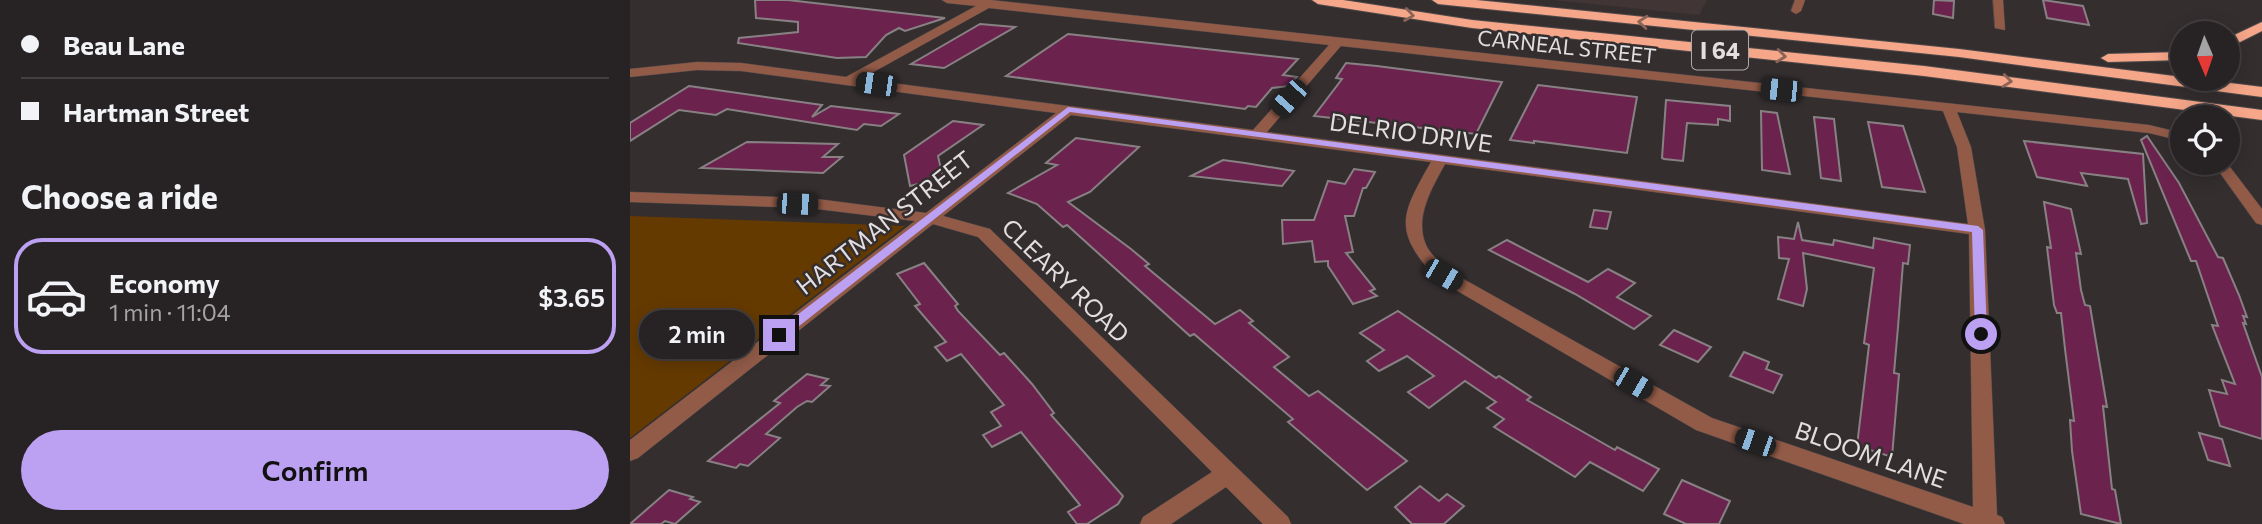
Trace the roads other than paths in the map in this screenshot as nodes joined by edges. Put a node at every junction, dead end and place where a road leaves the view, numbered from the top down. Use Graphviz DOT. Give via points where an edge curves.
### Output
graph roads {
  1 [pos="947,0"];
  2 [pos="1318,0"];
  3 [pos="1438,0"];
  4 [pos="1998,0"];
  5 [pos="992,2"];
  6 [pos="2262,26"];
  7 [pos="1711,29"];
  8 [pos="2001,29"];
  9 [pos="2240,38"];
  10 [pos="1338,42"];
  11 [pos="2017,53"];
  12 [pos="2170,57"];
  13 [pos="2170,72"];
  14 [pos="630,73"];
  15 [pos="848,80"];
  16 [pos="2240,80"];
  17 [pos="2262,83"];
  18 [pos="2262,92"];
  19 [pos="1948,107"];
  20 [pos="1068,110"];
  21 [pos="2262,115"];
  22 [pos="2170,134"];
  23 [pos="1257,135"];
  24 [pos="1440,159"];
  25 [pos="2229,175"];
  26 [pos="630,197"];
  27 [pos="928,219"];
  28 [pos="2262,220"];
  29 [pos="1978,230"];
  30 [pos="630,452"];
  31 [pos="1229,473"];
  32 [pos="1989,523"];
  33 [pos="1152,524"];
  34 [pos="1279,524"];
  1 -- 5 [label="street, CARNEAL STREET"];
  2 -- 21 [label="highway, I 64, one-way" via="1472,24 1924,71"];
  7 -- 3 [label="highway, I 64, one-way"];
  4 -- 8 [label="street"];
  5 -- 10 [label="street, CARNEAL STREET"];
  5 -- 15 [label="street"];
  6 -- 9 [label="highway"];
  7 -- 11 [label="highway"];
  7 -- 18 [label="highway, I 64" via="2025,60"];
  10 -- 19 [label="street, CARNEAL STREET"];
  10 -- 23 [label="street"];
  11 -- 12 [label="highway"];
  11 -- 13 [label="highway"];
  14 -- 15 [label="street, DELRIO DRIVE" via="723,65"];
  15 -- 20 [label="street, DELRIO DRIVE"];
  16 -- 17 [label="highway"];
  19 -- 22 [label="street, CARNEAL STREET"];
  19 -- 29 [label="street" via="1964,147"];
  20 -- 23 [label="street, DELRIO DRIVE"];
  20 -- 27 [label="street, HARTMAN STREET"];
  23 -- 24 [label="street, DELRIO DRIVE"];
  24 -- 29 [label="street, DELRIO DRIVE"];
  24 -- 32 [label="street, BLOOM LANE" via="1412,222 1419,248 1443,275 1704,424"];
  25 -- 28 [label="street"];
  26 -- 27 [label="street, CLEARY ROAD" via="818,205"];
  27 -- 30 [label="street, HARTMAN STREET"];
  27 -- 31 [label="street, CLEARY ROAD" via="953,223 989,238"];
  29 -- 32 [label="street"];
  31 -- 33 [label="street"];
  31 -- 34 [label="street, CLEARY ROAD"];
}
